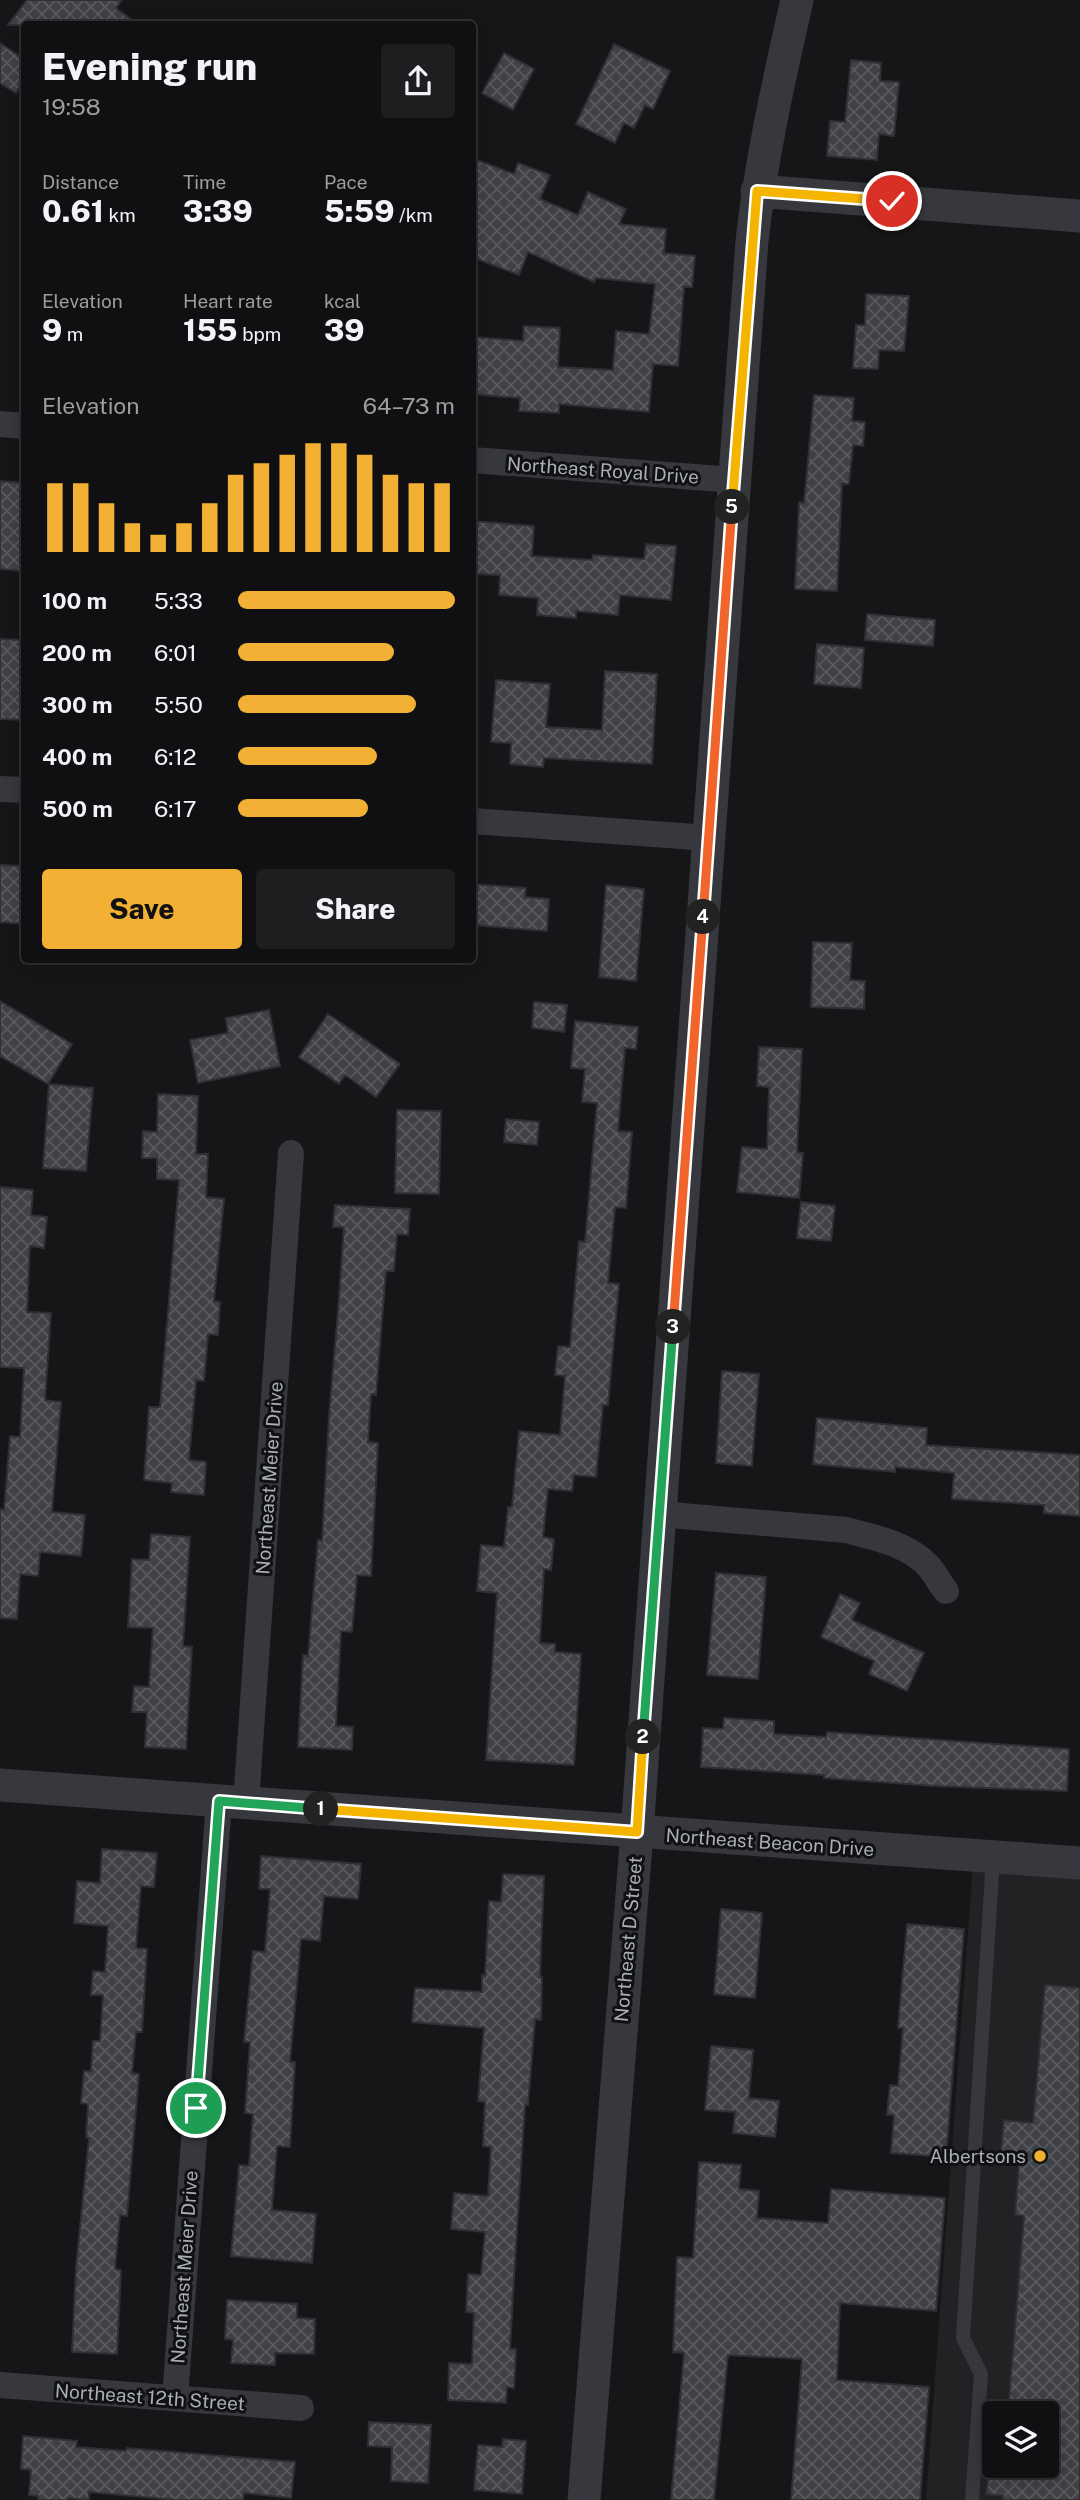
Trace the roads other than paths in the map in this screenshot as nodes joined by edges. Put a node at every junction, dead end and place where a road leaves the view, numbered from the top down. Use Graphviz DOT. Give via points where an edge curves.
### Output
graph roads {
  1 [pos="797,0"];
  2 [pos="757,191"];
  3 [pos="1080,216"];
  4 [pos="0,424"];
  5 [pos="21,426"];
  6 [pos="476,460"];
  7 [pos="734,480"];
  8 [pos="0,789"];
  9 [pos="21,790"];
  10 [pos="476,821"];
  11 [pos="709,838"];
  12 [pos="291,1153"];
  13 [pos="659,1514"];
  14 [pos="946,1591"];
  15 [pos="0,1785"];
  16 [pos="232,1802"];
  17 [pos="637,1832"];
  18 [pos="993,1858"];
  19 [pos="1080,1863"];
  20 [pos="0,2385"];
  21 [pos="175,2398"];
  22 [pos="301,2408"];
  23 [pos="584,2500"];
  24 [pos="971,2500"];
  1 -- 2 [label="street, Northeast D Street"];
  2 -- 3 [label="street"];
  2 -- 7 [label="street, Northeast D Street"];
  4 -- 5 [label="street"];
  6 -- 7 [label="street, Northeast Royal Drive"];
  7 -- 11 [label="street, Northeast D Street"];
  8 -- 9 [label="street"];
  10 -- 11 [label="street"];
  11 -- 13 [label="street, Northeast D Street"];
  12 -- 16 [label="street, Northeast Meier Drive"];
  13 -- 14 [label="street" via="874,1536 929,1566"];
  13 -- 17 [label="street, Northeast D Street"];
  15 -- 16 [label="street, Northeast Beacon Drive"];
  16 -- 17 [label="street, Northeast Beacon Drive"];
  16 -- 21 [label="street, Northeast Meier Drive"];
  17 -- 18 [label="street, Northeast Beacon Drive"];
  17 -- 23 [label="street, Northeast D Street"];
  18 -- 19 [label="street, Northeast Beacon Drive"];
  18 -- 24 [label="lane" via="963,2338 981,2374"];
  20 -- 21 [label="street, Northeast 12th Street"];
  21 -- 22 [label="street, Northeast 12th Street"];
}
